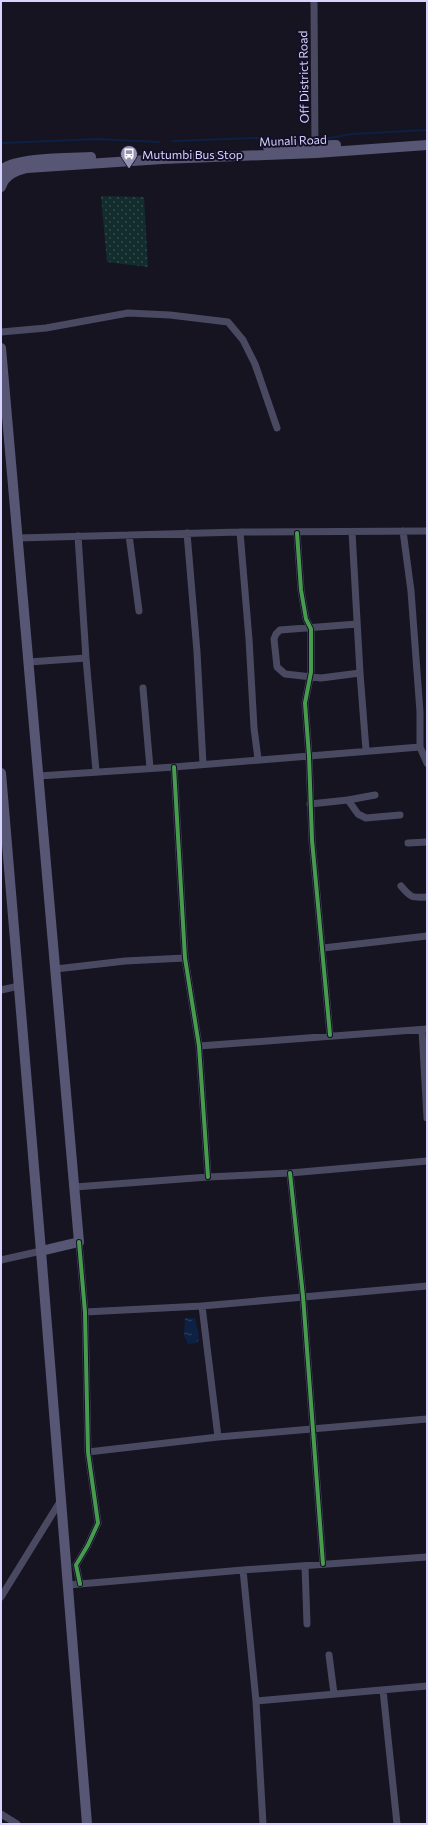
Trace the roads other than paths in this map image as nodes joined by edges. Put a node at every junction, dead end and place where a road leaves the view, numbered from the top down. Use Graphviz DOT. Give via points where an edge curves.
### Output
graph roads {
  1 [pos="314,1"];
  2 [pos="427,140"];
  3 [pos="427,145"];
  4 [pos="315,149"];
  5 [pos="1,170"];
  6 [pos="1,187"];
  7 [pos="1,332"];
  8 [pos="1,348"];
  9 [pos="277,428"];
  10 [pos="403,531"];
  11 [pos="427,531"];
  12 [pos="240,532"];
  13 [pos="352,532"];
  14 [pos="187,533"];
  15 [pos="297,533"];
  16 [pos="129,535"];
  17 [pos="78,536"];
  18 [pos="18,538"];
  19 [pos="139,610"];
  20 [pos="357,624"];
  21 [pos="311,628"];
  22 [pos="86,658"];
  23 [pos="29,662"];
  24 [pos="360,673"];
  25 [pos="310,678"];
  26 [pos="143,688"];
  27 [pos="420,747"];
  28 [pos="366,750"];
  29 [pos="309,756"];
  30 [pos="258,759"];
  31 [pos="427,763"];
  32 [pos="203,764"];
  33 [pos="174,767"];
  34 [pos="150,768"];
  35 [pos="96,772"];
  36 [pos="1,773"];
  37 [pos="38,776"];
  38 [pos="375,795"];
  39 [pos="2,798"];
  40 [pos="348,800"];
  41 [pos="310,804"];
  42 [pos="400,815"];
  43 [pos="427,842"];
  44 [pos="408,843"];
  45 [pos="5,859"];
  46 [pos="401,886"];
  47 [pos="427,897"];
  48 [pos="427,936"];
  49 [pos="323,948"];
  50 [pos="185,958"];
  51 [pos="56,970"];
  52 [pos="19,986"];
  53 [pos="1,990"];
  54 [pos="425,1029"];
  55 [pos="330,1035"];
  56 [pos="199,1046"];
  57 [pos="427,1118"];
  58 [pos="427,1161"];
  59 [pos="290,1173"];
  60 [pos="208,1177"];
  61 [pos="75,1187"];
  62 [pos="79,1242"];
  63 [pos="42,1251"];
  64 [pos="1,1260"];
  65 [pos="427,1286"];
  66 [pos="303,1296"];
  67 [pos="202,1306"];
  68 [pos="85,1312"];
  69 [pos="427,1419"];
  70 [pos="313,1429"];
  71 [pos="218,1437"];
  72 [pos="88,1452"];
  73 [pos="61,1499"];
  74 [pos="427,1557"];
  75 [pos="324,1564"];
  76 [pos="305,1566"];
  77 [pos="243,1570"];
  78 [pos="80,1584"];
  79 [pos="68,1585"];
  80 [pos="1,1597"];
  81 [pos="306,1624"];
  82 [pos="329,1655"];
  83 [pos="427,1686"];
  84 [pos="383,1690"];
  85 [pos="334,1694"];
  86 [pos="256,1701"];
  87 [pos="1,1814"];
  88 [pos="17,1824"];
  89 [pos="87,1824"];
  90 [pos="256,1824"];
  91 [pos="263,1824"];
  92 [pos="397,1824"];
  1 -- 4 [label="street, Off District Road"];
  2 -- 4 [label="main road, Munali Road"];
  3 -- 4 [label="main road, Munali Road"];
  4 -- 5 [label="main road, Munali Road" via="28,161"];
  4 -- 6 [label="main road, Munali Road" via="27,168 3,180"];
  7 -- 9 [label="street" via="54,327 128,313 223,320 231,324 243,340 255,364"];
  8 -- 18 [label="main road"];
  10 -- 11 [label="street"];
  10 -- 13 [label="street"];
  10 -- 27 [label="street" via="411,591 420,712"];
  12 -- 14 [label="street"];
  12 -- 15 [label="street"];
  12 -- 30 [label="street"];
  13 -- 15 [label="street"];
  13 -- 20 [label="street"];
  14 -- 16 [label="street"];
  14 -- 32 [label="street"];
  15 -- 21 [label="street" via="301,590 306,619"];
  16 -- 17 [label="street"];
  16 -- 19 [label="street"];
  17 -- 18 [label="street"];
  17 -- 22 [label="street"];
  18 -- 23 [label="main road"];
  20 -- 21 [label="street"];
  20 -- 24 [label="street"];
  21 -- 25 [label="street"];
  21 -- 25 [label="street" via="280,630 274,639 277,667 280,671"];
  22 -- 23 [label="street"];
  22 -- 35 [label="street"];
  23 -- 37 [label="main road"];
  24 -- 25 [label="street"];
  24 -- 28 [label="street"];
  25 -- 29 [label="street" via="305,703"];
  26 -- 34 [label="street"];
  27 -- 28 [label="street"];
  27 -- 31 [label="street"];
  28 -- 29 [label="street"];
  29 -- 30 [label="street"];
  29 -- 41 [label="street"];
  30 -- 32 [label="street"];
  32 -- 33 [label="street"];
  33 -- 34 [label="street"];
  33 -- 50 [label="street"];
  34 -- 35 [label="street"];
  35 -- 37 [label="street"];
  36 -- 39 [label="main road"];
  37 -- 51 [label="main road"];
  38 -- 40 [label="street"];
  39 -- 45 [label="main road"];
  40 -- 41 [label="street"];
  40 -- 42 [label="street" via="358,814 366,818"];
  41 -- 49 [label="street"];
  43 -- 44 [label="street"];
  45 -- 52 [label="main road"];
  46 -- 47 [label="street" via="409,896"];
  48 -- 49 [label="street"];
  49 -- 55 [label="street"];
  50 -- 51 [label="street" via="125,961"];
  50 -- 56 [label="street"];
  51 -- 61 [label="main road"];
  52 -- 53 [label="street"];
  52 -- 63 [label="main road"];
  54 -- 55 [label="street"];
  54 -- 57 [label="street"];
  55 -- 56 [label="street"];
  56 -- 60 [label="street"];
  58 -- 59 [label="street"];
  59 -- 60 [label="street"];
  59 -- 66 [label="street"];
  60 -- 61 [label="street"];
  61 -- 62 [label="main road"];
  62 -- 63 [label="main road"];
  62 -- 68 [label="street"];
  63 -- 64 [label="street"];
  63 -- 73 [label="main road"];
  65 -- 66 [label="street"];
  66 -- 67 [label="street"];
  66 -- 70 [label="street"];
  67 -- 68 [label="street"];
  67 -- 71 [label="street"];
  68 -- 72 [label="street"];
  69 -- 70 [label="street"];
  70 -- 71 [label="street"];
  70 -- 75 [label="street"];
  71 -- 72 [label="street"];
  72 -- 78 [label="street" via="98,1523 76,1565"];
  73 -- 79 [label="main road"];
  73 -- 80 [label="street"];
  74 -- 75 [label="street"];
  75 -- 76 [label="street"];
  76 -- 77 [label="street"];
  76 -- 81 [label="street"];
  77 -- 78 [label="street"];
  77 -- 86 [label="street"];
  78 -- 79 [label="street"];
  79 -- 89 [label="main road"];
  82 -- 85 [label="street"];
  83 -- 84 [label="street"];
  84 -- 85 [label="street"];
  84 -- 92 [label="street"];
  85 -- 86 [label="street"];
  86 -- 91 [label="street"];
  87 -- 88 [label="street"];
  90 -- 91 [label="street"];
}
